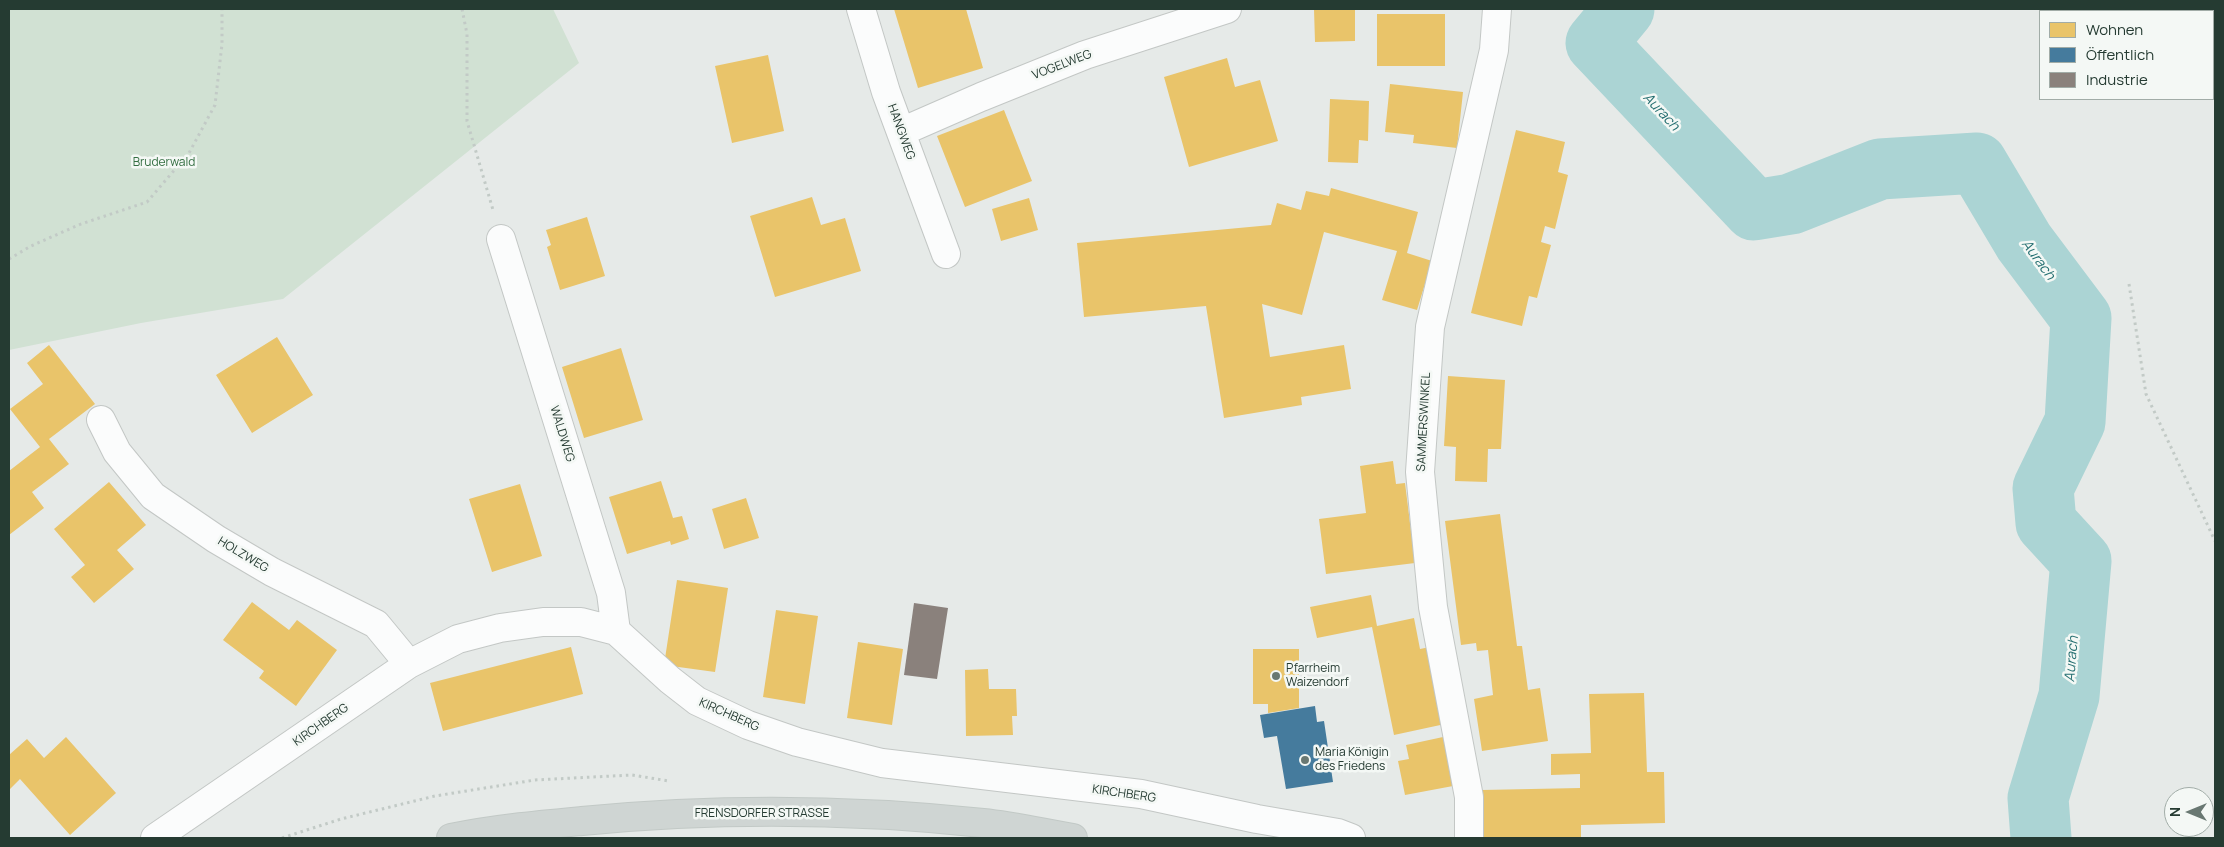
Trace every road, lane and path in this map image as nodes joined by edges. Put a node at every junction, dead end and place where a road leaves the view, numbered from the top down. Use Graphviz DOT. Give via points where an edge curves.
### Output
graph roads {
  1 [pos="222,9"];
  2 [pos="462,9"];
  3 [pos="861,9"];
  4 [pos="1227,9"];
  5 [pos="1497,9"];
  6 [pos="901,132"];
  7 [pos="501,239"];
  8 [pos="946,254"];
  9 [pos="9,259"];
  10 [pos="2129,284"];
  11 [pos="100,420"];
  12 [pos="2215,541"];
  13 [pos="616,631"];
  14 [pos="409,664"];
  15 [pos="155,838"];
  16 [pos="451,838"];
  17 [pos="1073,838"];
  18 [pos="1351,838"];
  19 [pos="1469,838"];
  1 -- 9 [label="path" via="222,44 215,105 189,153 147,202 81,224"];
  2 -- 7 [label="path" via="467,34 467,121"];
  3 -- 6 [label="street, HANGWEG"];
  4 -- 6 [label="street, VOGELWEG" via="1085,55"];
  5 -- 19 [label="street, SAMMERSWINKEL" via="1494,50 1430,327 1420,472 1433,607 1469,797"];
  6 -- 8 [label="street, HANGWEG"];
  7 -- 13 [label="street, WALDWEG" via="611,593"];
  10 -- 12 [label="path" via="2146,394"];
  11 -- 14 [label="street, HOLZWEG" via="117,452 153,496 272,572 376,624"];
  13 -- 14 [label="street, KIRCHBERG" via="582,622 543,622 500,628 458,639"];
  13 -- 18 [label="street, KIRCHBERG" via="697,701 748,725 797,742 882,763 1141,794"];
  14 -- 15 [label="street, KIRCHBERG"];
  16 -- 17 [label="main road, FRENSDORFER STRASSE" via="628,816 773,812 984,823"];
}
